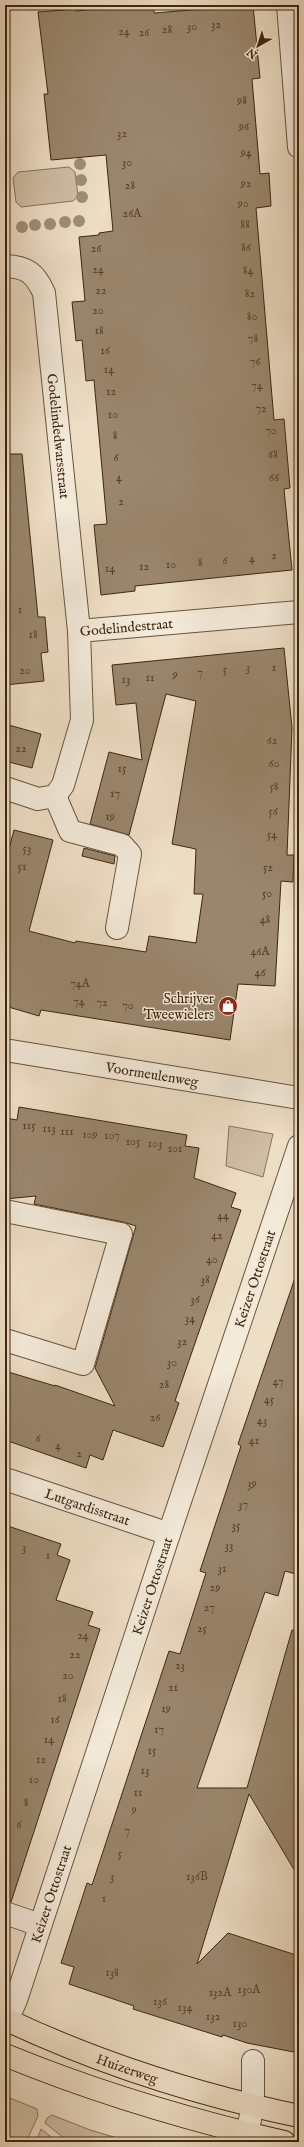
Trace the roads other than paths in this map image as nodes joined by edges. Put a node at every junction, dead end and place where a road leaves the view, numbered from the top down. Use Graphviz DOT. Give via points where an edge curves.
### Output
graph roads {
  1 [pos="288,5"];
  2 [pos="299,147"];
  3 [pos="5,266"];
  4 [pos="299,612"];
  5 [pos="79,631"];
  6 [pos="5,788"];
  7 [pos="55,796"];
  8 [pos="117,928"];
  9 [pos="5,1050"];
  10 [pos="299,1098"];
  11 [pos="299,1146"];
  12 [pos="5,1211"];
  13 [pos="5,1340"];
  14 [pos="5,1479"];
  15 [pos="169,1534"];
  16 [pos="5,1913"];
  17 [pos="40,1926"];
  18 [pos="6,2022"];
  19 [pos="5,2055"];
  20 [pos="253,2060"];
  21 [pos="253,2106"];
  22 [pos="299,2116"];
  23 [pos="246,2138"];
  24 [pos="284,2142"];
  1 -- 2 [label="street"];
  3 -- 5 [label="street, Godelindedwarsstraat" via="21,267 30,273 38,279 44,292"];
  4 -- 5 [label="street, Godelindestraat"];
  5 -- 7 [label="street, Godelindestraat" via="82,720 63,785"];
  6 -- 7 [label="street" via="38,799"];
  7 -- 8 [label="street" via="70,831 122,846 130,854"];
  9 -- 10 [label="street, Voormeulenweg"];
  11 -- 15 [label="street, Keizer Ottostraat"];
  12 -- 13 [label="street" via="121,1234 83,1364"];
  14 -- 15 [label="street, Lutgardisstraat"];
  15 -- 17 [label="street, Keizer Ottostraat"];
  16 -- 17 [label="street"];
  17 -- 18 [label="street, Keizer Ottostraat" via="16,2000"];
  18 -- 21 [label="main road, Huizerweg" via="125,2067"];
  19 -- 23 [label="main road, Huizerweg" via="57,2076"];
  20 -- 21 [label="street"];
  21 -- 22 [label="main road, Huizerweg"];
  21 -- 23 [label="street"];
  23 -- 24 [label="main road, Huizerweg"];
}
